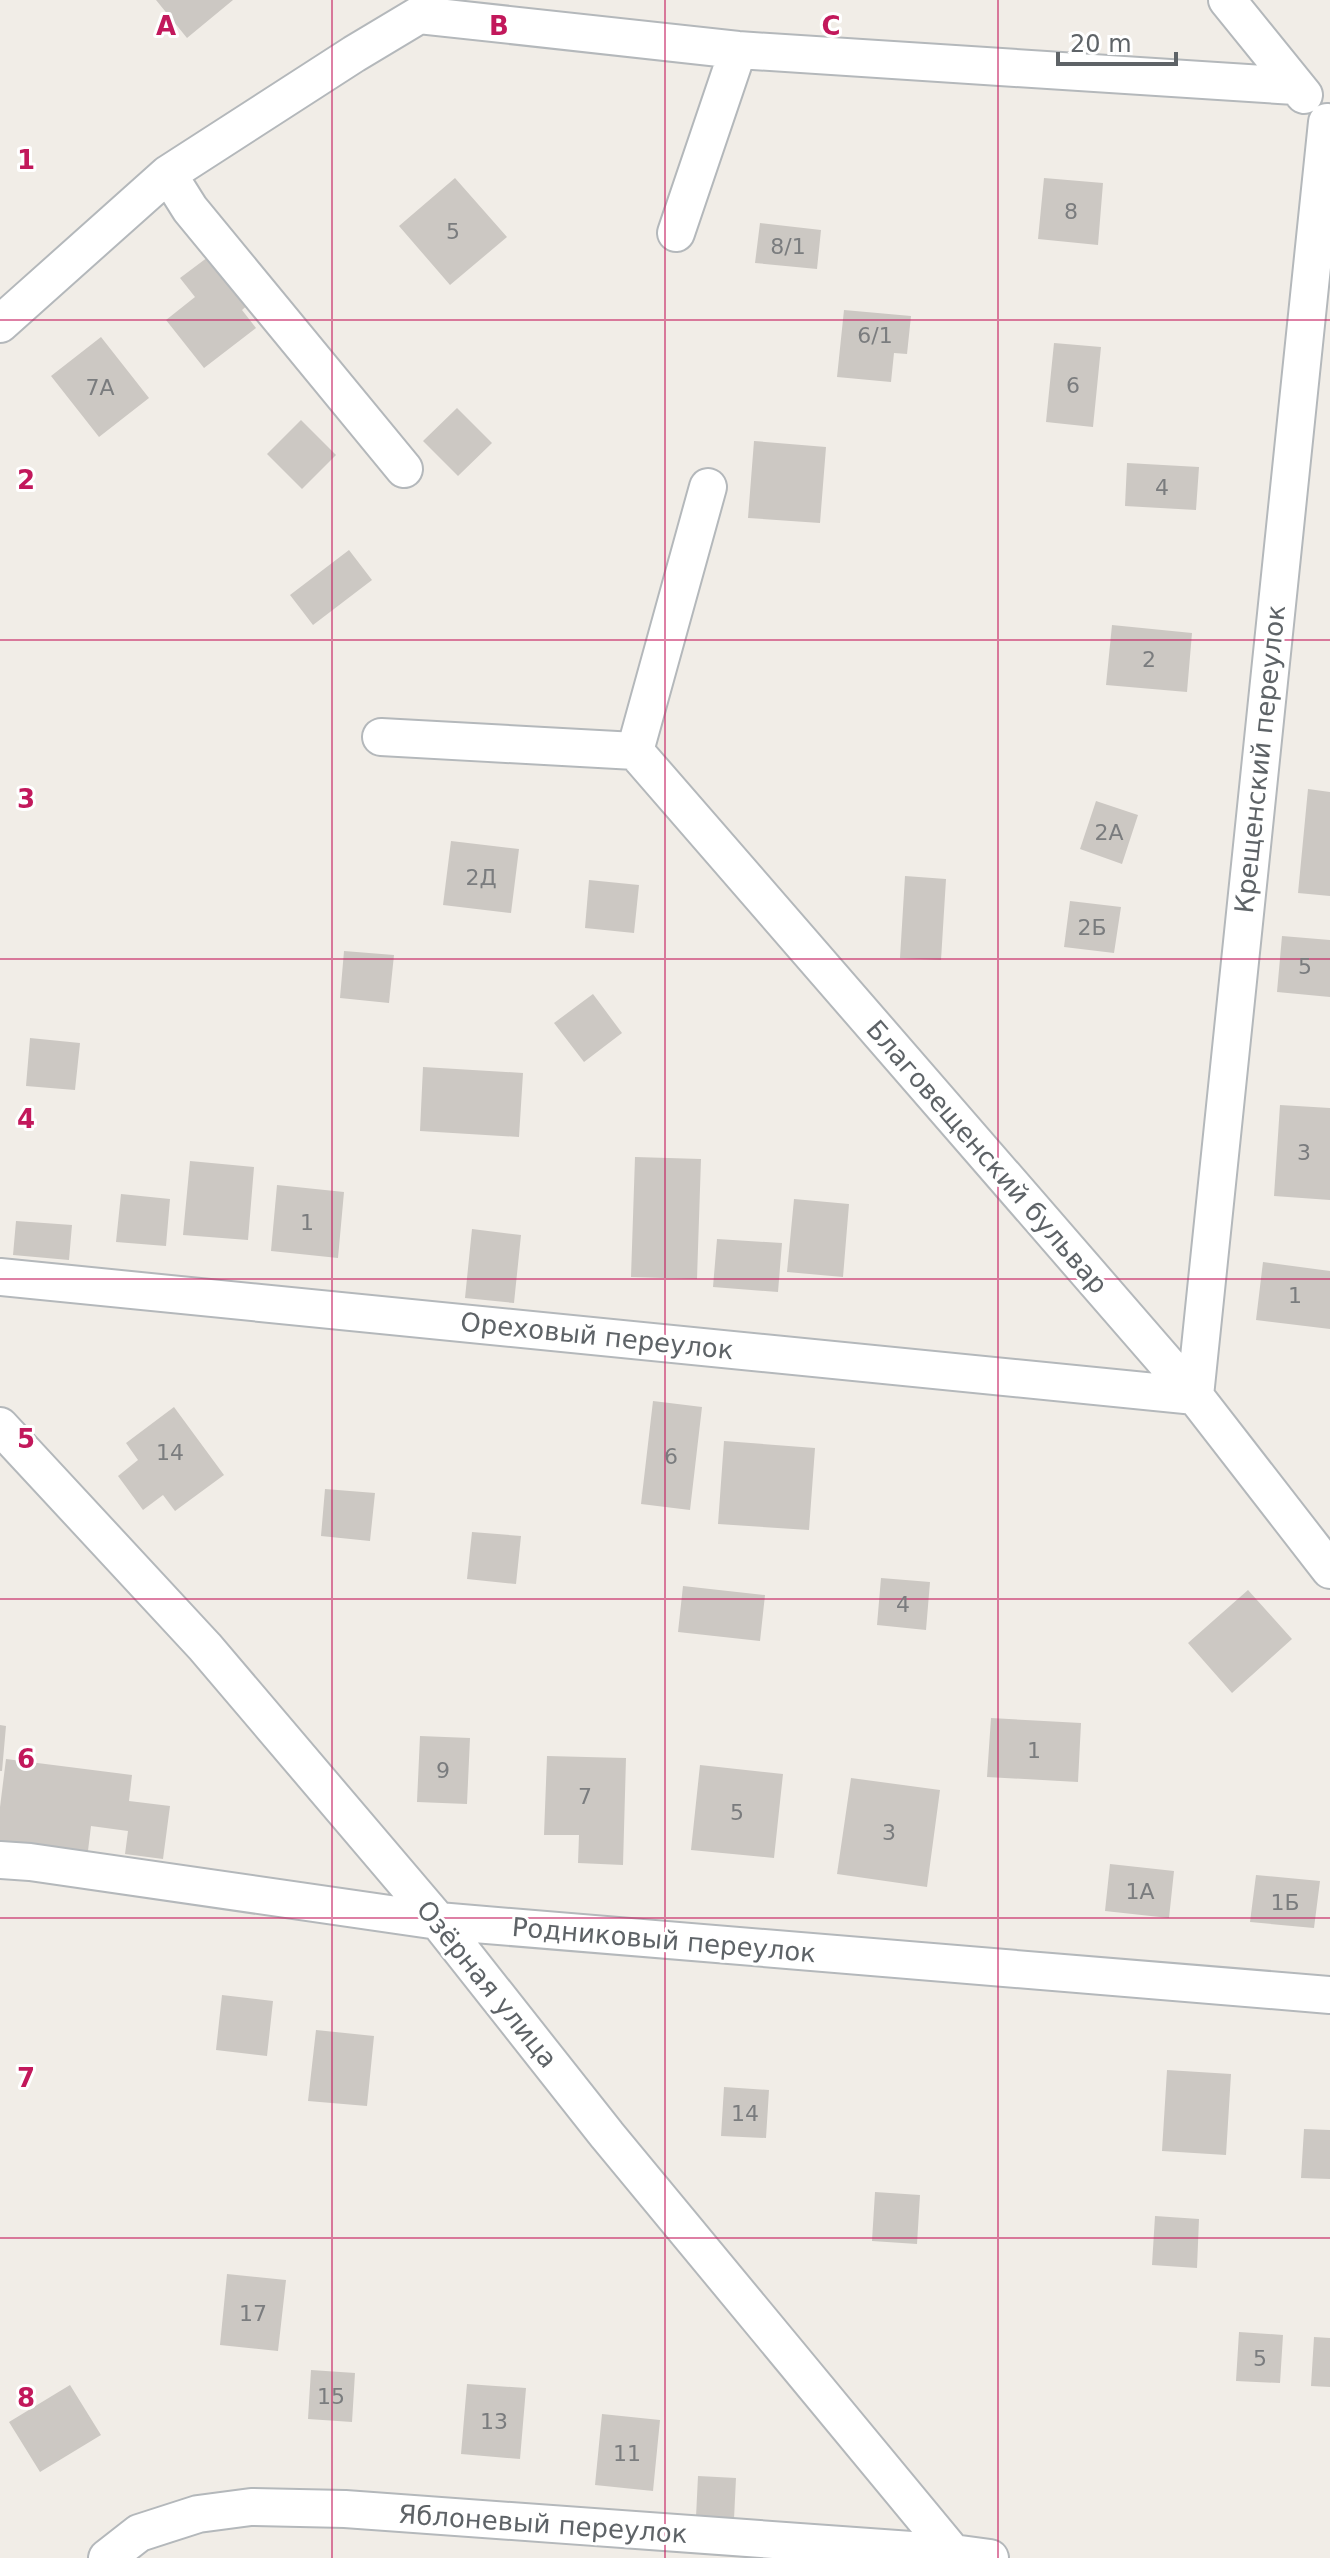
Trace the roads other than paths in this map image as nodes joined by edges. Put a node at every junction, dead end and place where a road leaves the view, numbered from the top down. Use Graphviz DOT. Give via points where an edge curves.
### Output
graph roads {
  1 [pos="1227,0"];
  2 [pos="413,7"];
  3 [pos="738,50"];
  4 [pos="1295,86"];
  5 [pos="1328,124"];
  6 [pos="168,174"];
  7 [pos="676,233"];
  8 [pos="1319,284"];
  9 [pos="0,324"];
  10 [pos="404,469"];
  11 [pos="708,487"];
  12 [pos="381,737"];
  13 [pos="635,751"];
  14 [pos="0,1277"];
  15 [pos="1195,1396"];
  16 [pos="0,1426"];
  17 [pos="1330,1570"];
  18 [pos="0,1860"];
  19 [pos="438,1921"];
  20 [pos="1330,1995"];
  21 [pos="955,2556"];
  22 [pos="107,2558"];
  23 [pos="990,2558"];
  1 -- 4 [label="street"];
  2 -- 3 [label="street"];
  2 -- 6 [label="street" via="354,54"];
  3 -- 4 [label="street"];
  3 -- 7 [label="street"];
  4 -- 5 [label="street"];
  5 -- 8 [label="street, Крещенский переулок"];
  6 -- 9 [label="street"];
  6 -- 10 [label="street" via="190,209"];
  8 -- 15 [label="street, Крещенский переулок"];
  11 -- 13 [label="street"];
  12 -- 13 [label="street"];
  13 -- 15 [label="street, Благовещенский бульвар"];
  14 -- 15 [label="street, Ореховый переулок"];
  15 -- 17 [label="street, Благовещенский бульвар"];
  16 -- 19 [label="street, Озёрная улица" via="205,1647"];
  18 -- 19 [label="street, Родниковый переулок"];
  19 -- 20 [label="street, Родниковый переулок"];
  19 -- 21 [label="street, Озёрная улица" via="607,2135"];
  21 -- 22 [label="street, Яблоневый переулок" via="361,2510 251,2507 198,2514 139,2533"];
  21 -- 23 [label="street, Яблоневый переулок"];
}
